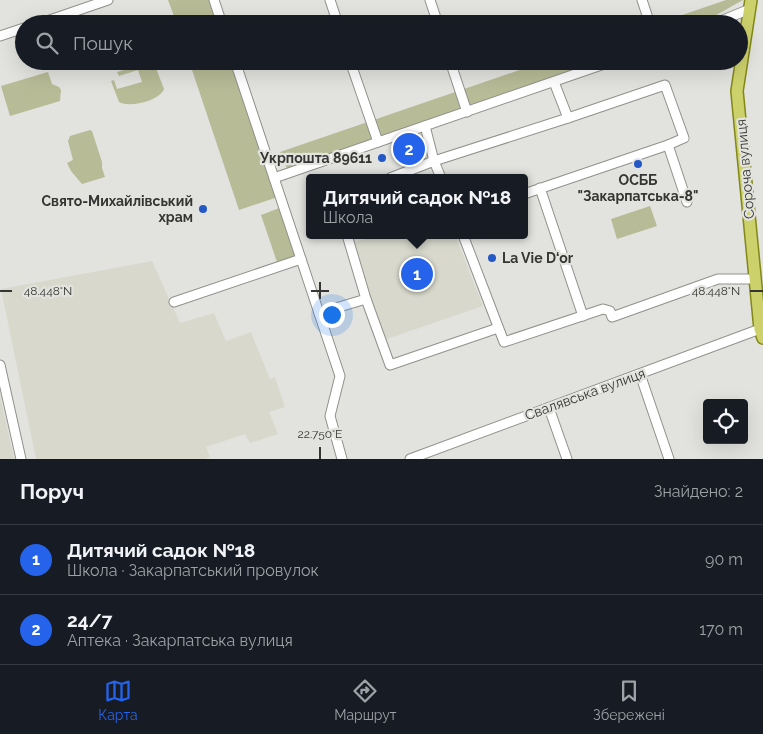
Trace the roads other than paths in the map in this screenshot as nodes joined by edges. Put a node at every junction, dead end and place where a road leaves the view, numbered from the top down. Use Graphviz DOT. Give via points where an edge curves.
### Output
graph roads {
  1 [pos="108,0"];
  2 [pos="214,0"];
  3 [pos="330,0"];
  4 [pos="430,0"];
  5 [pos="642,0"];
  6 [pos="750,4"];
  7 [pos="64,15"];
  8 [pos="219,15"];
  9 [pos="335,15"];
  10 [pos="435,15"];
  11 [pos="647,15"];
  12 [pos="730,15"];
  13 [pos="748,18"];
  14 [pos="15,31"];
  15 [pos="0,36"];
  16 [pos="238,70"];
  17 [pos="353,70"];
  18 [pos="453,70"];
  19 [pos="588,70"];
  20 [pos="741,70"];
  21 [pos="554,82"];
  22 [pos="467,112"];
  23 [pos="568,118"];
  24 [pos="425,126"];
  25 [pos="378,142"];
  26 [pos="668,145"];
  27 [pos="434,161"];
  28 [pos="400,174"];
  29 [pos="439,174"];
  30 [pos="274,178"];
  31 [pos="540,188"];
  32 [pos="528,192"];
  33 [pos="687,202"];
  34 [pos="348,239"];
  35 [pos="465,239"];
  36 [pos="301,259"];
  37 [pos="755,279"];
  38 [pos="366,300"];
  39 [pos="174,302"];
  40 [pos="319,313"];
  41 [pos="583,316"];
  42 [pos="498,328"];
  43 [pos="761,333"];
  44 [pos="0,365"];
  45 [pos="640,374"];
  46 [pos="549,408"];
  47 [pos="21,459"];
  48 [pos="342,459"];
  49 [pos="410,459"];
  50 [pos="566,459"];
  51 [pos="669,459"];
  1 -- 7 [label="street"];
  2 -- 8 [label="street"];
  3 -- 9 [label="street"];
  4 -- 10 [label="street"];
  5 -- 11 [label="street"];
  6 -- 12 [label="street"];
  6 -- 13 [label="main road, Сороча вулиця"];
  14 -- 15 [label="street"];
  16 -- 30 [label="street"];
  17 -- 25 [label="street"];
  18 -- 22 [label="street"];
  19 -- 21 [label="street"];
  20 -- 37 [label="main road, Сороча вулиця" via="738,91"];
  21 -- 22 [label="street"];
  21 -- 23 [label="street"];
  22 -- 24 [label="street"];
  23 -- 26 [label="street" via="665,85 684,138"];
  23 -- 27 [label="street"];
  24 -- 25 [label="street"];
  24 -- 27 [label="street"];
  25 -- 30 [label="street"];
  26 -- 31 [label="street"];
  26 -- 33 [label="street"];
  27 -- 28 [label="street"];
  27 -- 29 [label="street"];
  30 -- 36 [label="street"];
  31 -- 32 [label="street"];
  31 -- 41 [label="street"];
  34 -- 38 [label="street"];
  35 -- 42 [label="street"];
  36 -- 39 [label="street"];
  36 -- 40 [label="street"];
  37 -- 41 [label="street" via="718,279 612,317 610,311 603,310"];
  37 -- 43 [label="main road, Сороча вулиця"];
  38 -- 40 [label="street"];
  38 -- 42 [label="street" via="390,365"];
  40 -- 48 [label="street" via="340,376 330,416"];
  41 -- 42 [label="street" via="504,342"];
  43 -- 45 [label="street, Свалявська вулиця"];
  44 -- 47 [label="street"];
  45 -- 46 [label="street, Свалявська вулиця"];
  45 -- 51 [label="street"];
  46 -- 49 [label="street, Свалявська вулиця"];
  46 -- 50 [label="street"];
}
